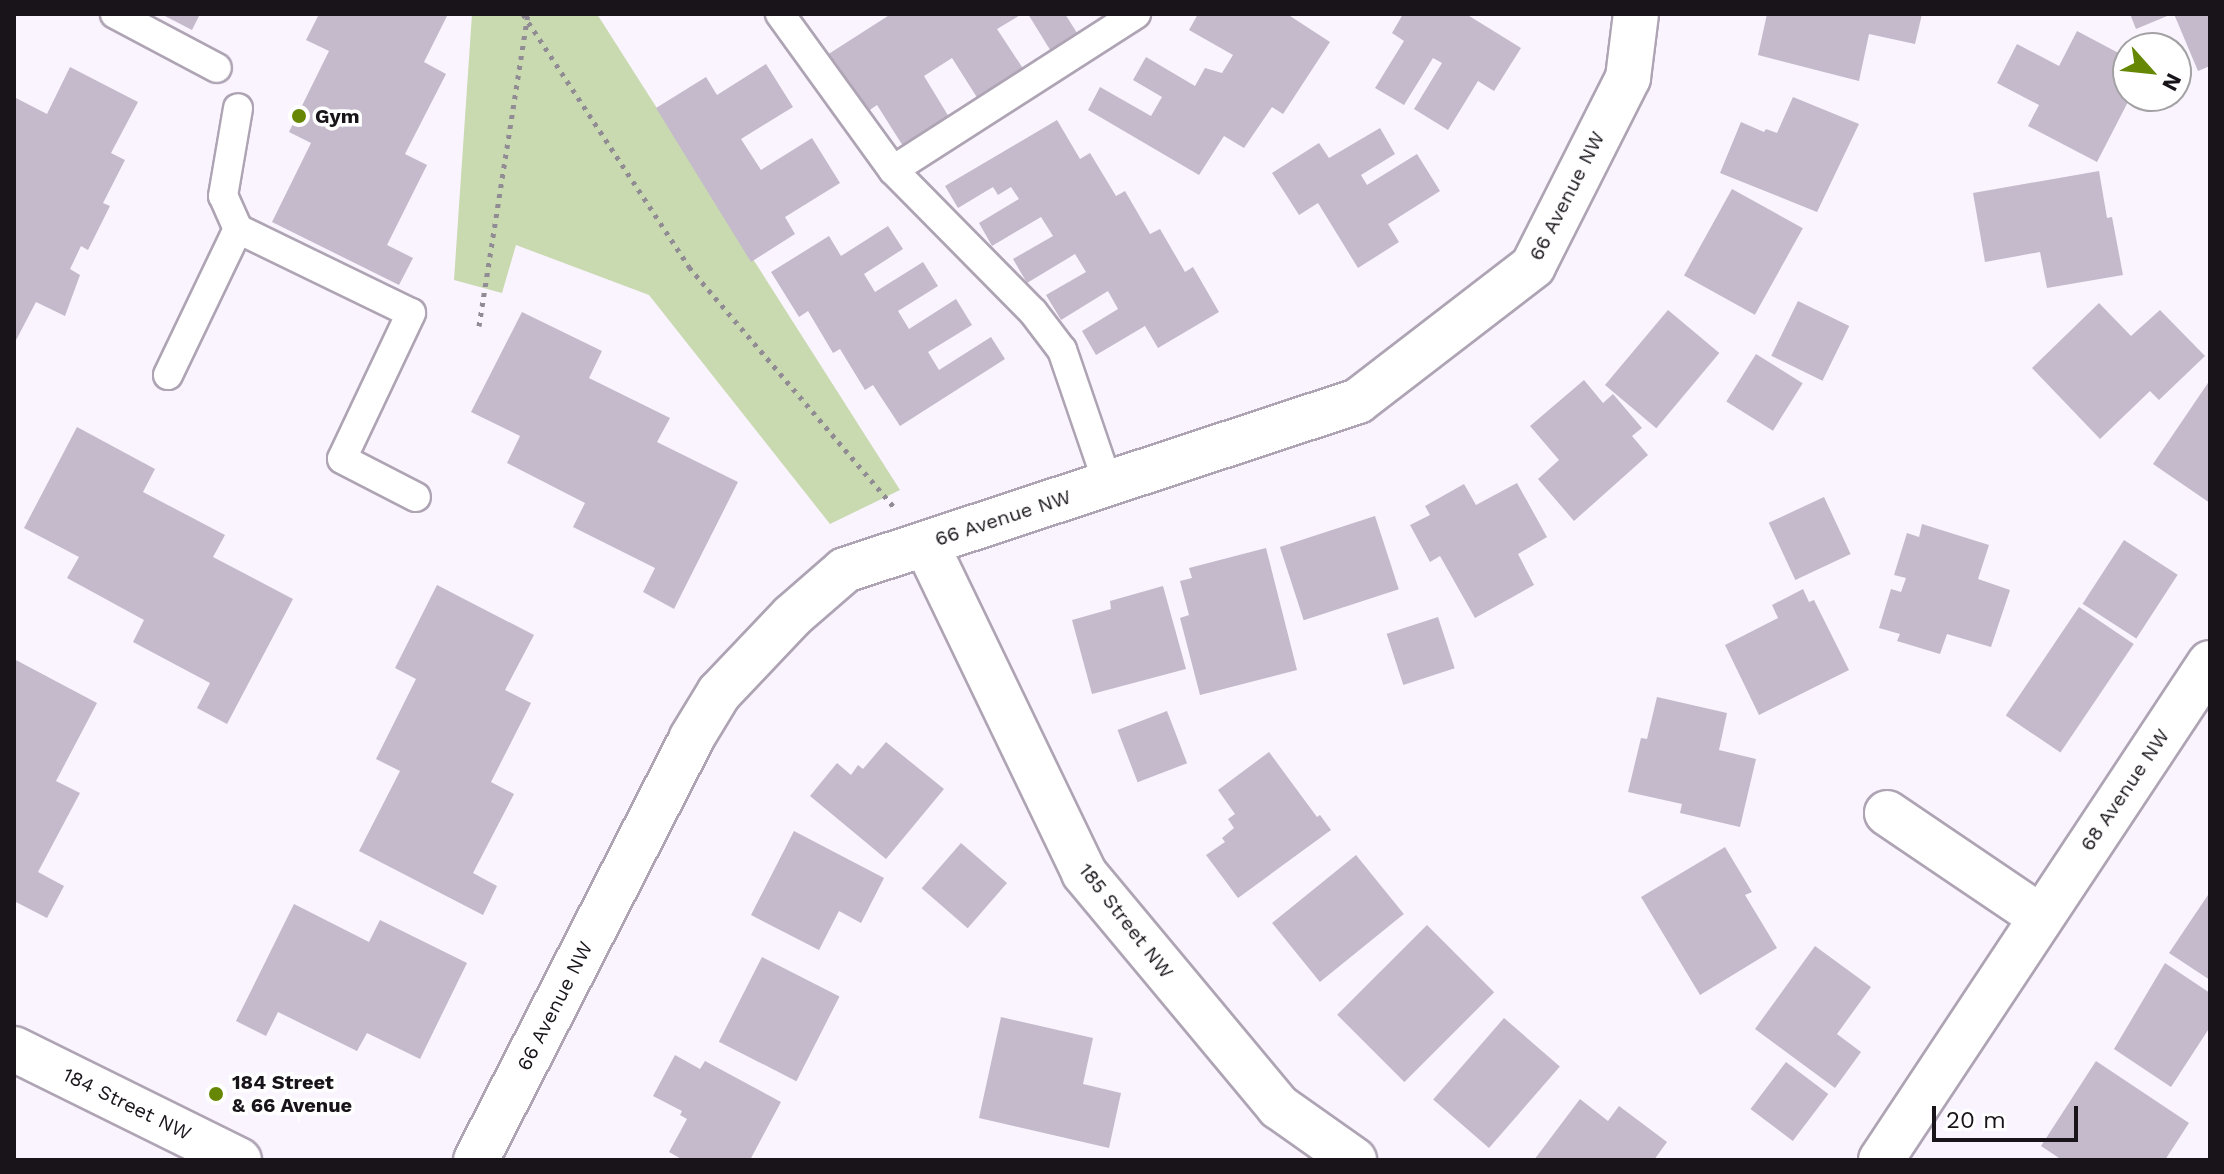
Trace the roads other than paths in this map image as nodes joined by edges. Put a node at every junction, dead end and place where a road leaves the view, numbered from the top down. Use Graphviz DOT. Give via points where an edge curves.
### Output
graph roads {
  1 [pos="115,14"];
  2 [pos="780,14"];
  3 [pos="1136,14"];
  4 [pos="1636,14"];
  5 [pos="217,68"];
  6 [pos="238,108"];
  7 [pos="893,170"];
  8 [pos="238,229"];
  9 [pos="168,375"];
  10 [pos="1108,484"];
  11 [pos="416,497"];
  12 [pos="926,544"];
  13 [pos="2210,663"];
  14 [pos="1887,813"];
  15 [pos="2039,916"];
  16 [pos="14,1049"];
  17 [pos="1331,1154"];
  18 [pos="239,1160"];
  19 [pos="476,1160"];
  20 [pos="1881,1160"];
  1 -- 5 [label="lane"];
  2 -- 7 [label="lane"];
  3 -- 7 [label="lane"];
  4 -- 10 [label="street, 66 Avenue NW" via="1628,78 1533,266 1358,401"];
  6 -- 8 [label="lane" via="223,196"];
  7 -- 10 [label="lane" via="1033,312 1062,350"];
  8 -- 9 [label="lane"];
  8 -- 11 [label="lane" via="411,313 342,459"];
  10 -- 12 [label="street, 66 Avenue NW"];
  12 -- 17 [label="street, 185 Street NW" via="1084,873 1279,1107"];
  12 -- 19 [label="street, 66 Avenue NW" via="845,570 792,616 719,693"];
  13 -- 15 [label="street, 68 Avenue NW"];
  14 -- 15 [label="street"];
  15 -- 20 [label="street, 68 Avenue NW"];
  16 -- 18 [label="street, 184 Street NW"];
}
